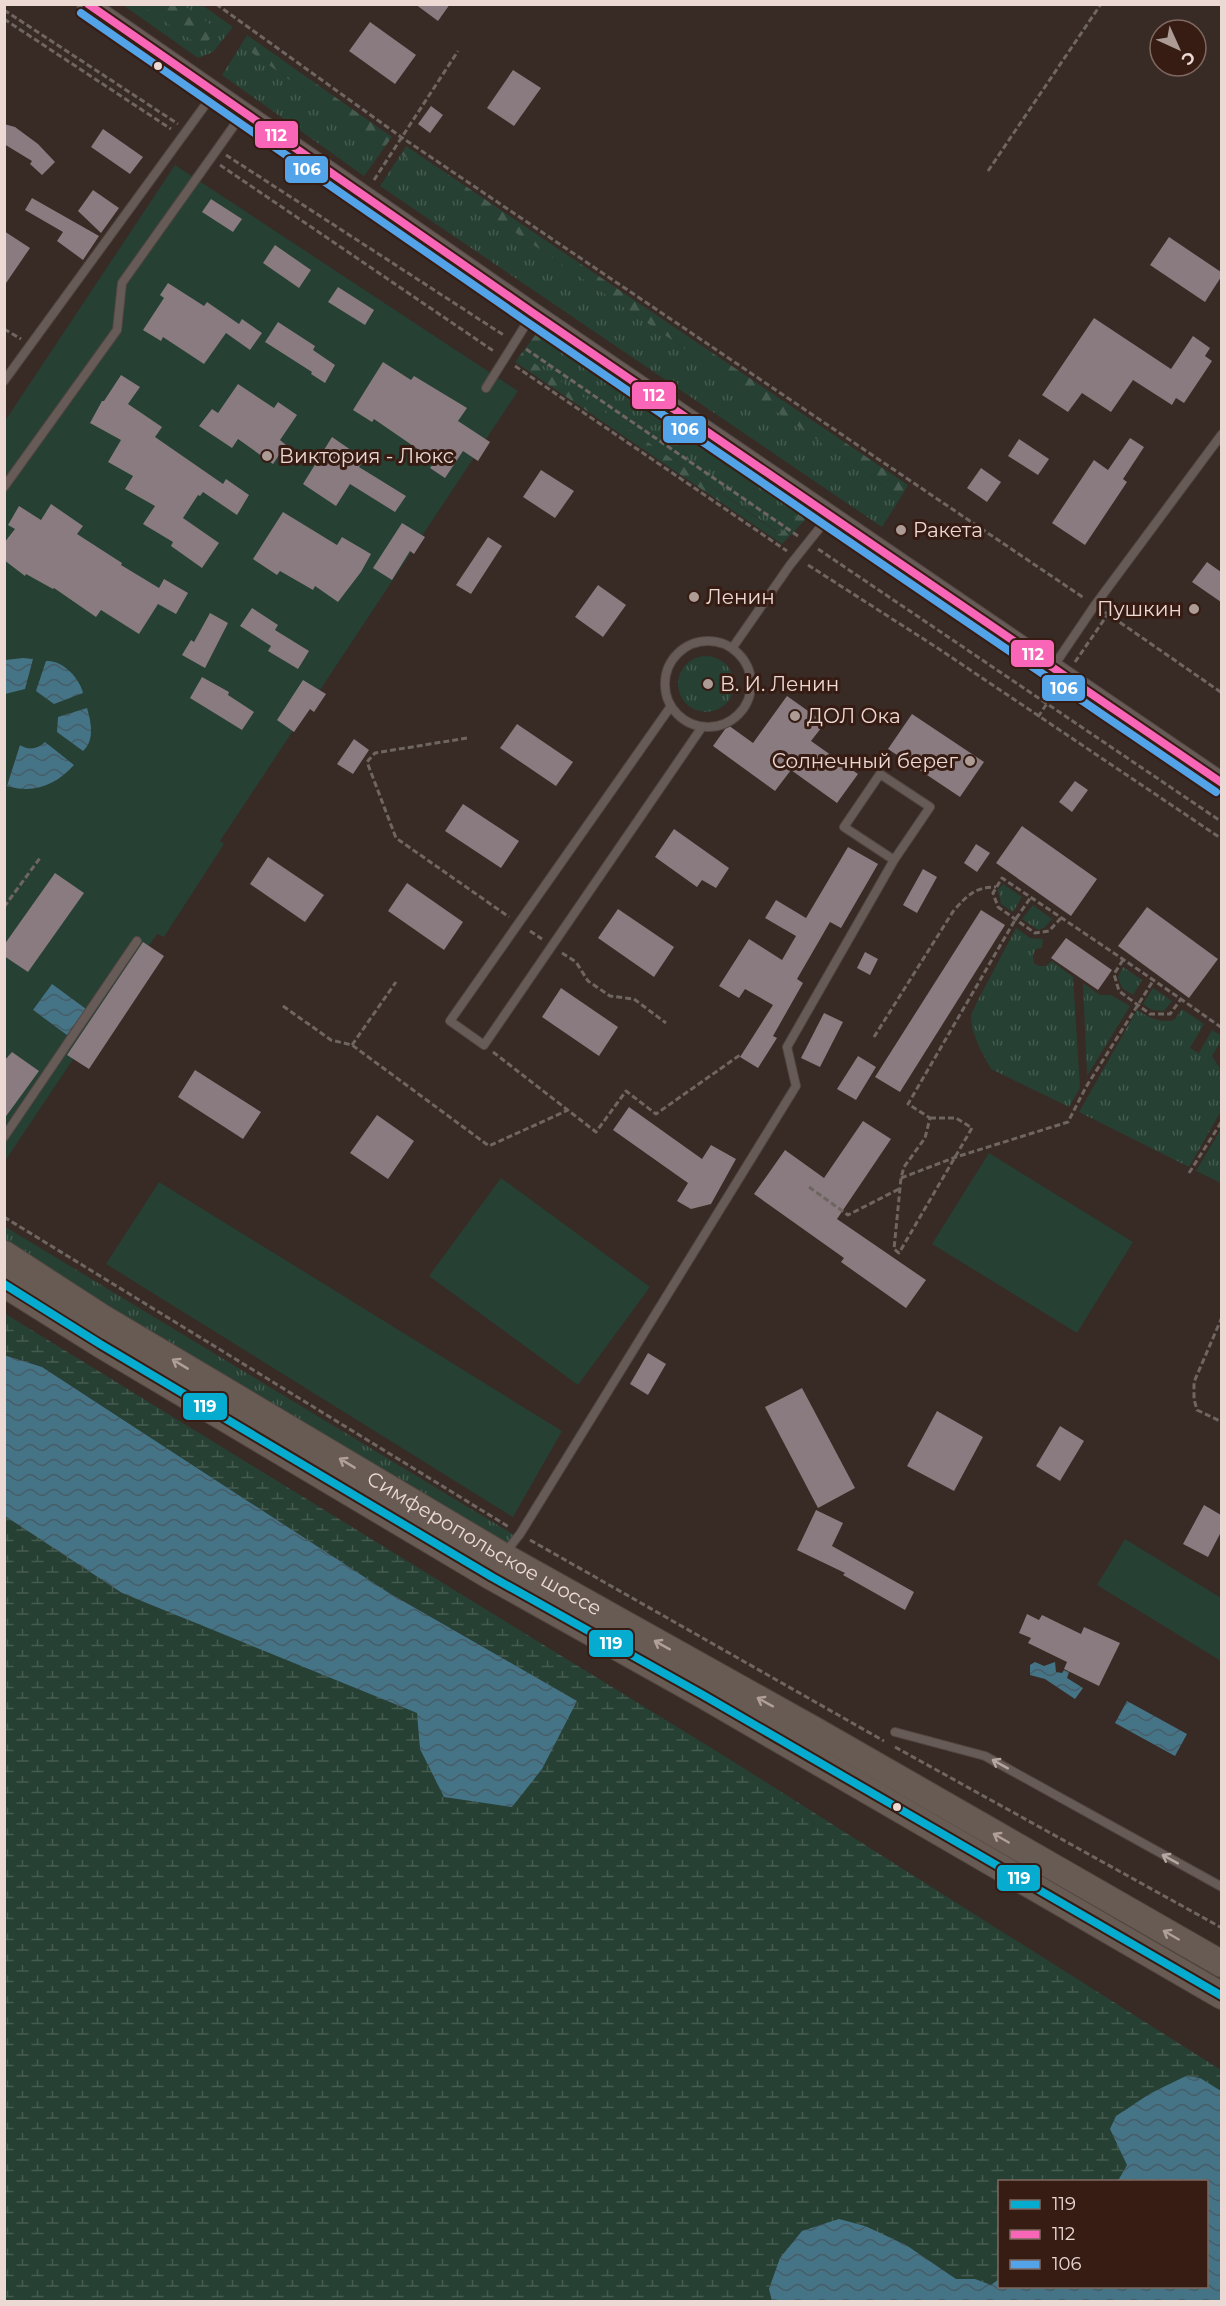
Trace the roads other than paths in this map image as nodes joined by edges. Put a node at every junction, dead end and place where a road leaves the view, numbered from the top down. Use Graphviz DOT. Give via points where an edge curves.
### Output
graph roads {
  1 [pos="87,4"];
  2 [pos="215,92"];
  3 [pos="244,112"];
  4 [pos="533,313"];
  5 [pos="4,381"];
  6 [pos="486,388"];
  7 [pos="1221,434"];
  8 [pos="4,487"];
  9 [pos="831,514"];
  10 [pos="733,647"];
  11 [pos="1053,668"];
  12 [pos="671,706"];
  13 [pos="702,727"];
  14 [pos="1221,783"];
  15 [pos="894,860"];
  16 [pos="137,941"];
  17 [pos="4,1137"];
  18 [pos="4,1254"];
  19 [pos="4,1284"];
  20 [pos="503,1556"];
  21 [pos="895,1732"];
  22 [pos="1221,1887"];
  23 [pos="1221,1964"];
  24 [pos="1221,1995"];
  1 -- 2 [label="street"];
  2 -- 3 [label="street"];
  2 -- 5 [label="lane"];
  3 -- 4 [label="street"];
  3 -- 8 [label="lane" via="122,283 117,330"];
  4 -- 6 [label="lane"];
  4 -- 9 [label="street"];
  7 -- 11 [label="lane"];
  9 -- 10 [label="lane"];
  9 -- 11 [label="street"];
  10 -- 12 [label="lane" via="715,641 694,642 677,653 665,672 665,697"];
  10 -- 13 [label="lane" via="749,669 749,697 732,720 717,727"];
  11 -- 14 [label="street"];
  12 -- 13 [label="lane" via="692,725"];
  12 -- 13 [label="lane" via="450,1021 484,1045"];
  15 -- 15 [label="lane" via="844,827 880,774 930,807"];
  15 -- 20 [label="lane" via="787,1047 796,1086"];
  16 -- 17 [label="lane"];
  20 -- 18 [label="main road, Симферопольское шоссе, one-way" via="101,1317"];
  19 -- 24 [label="main road, Симферопольское шоссе" via="492,1577"];
  23 -- 20 [label="main road, Симферопольское шоссе, one-way"];
  22 -- 21 [label="lane, one-way" via="985,1756"];
}
